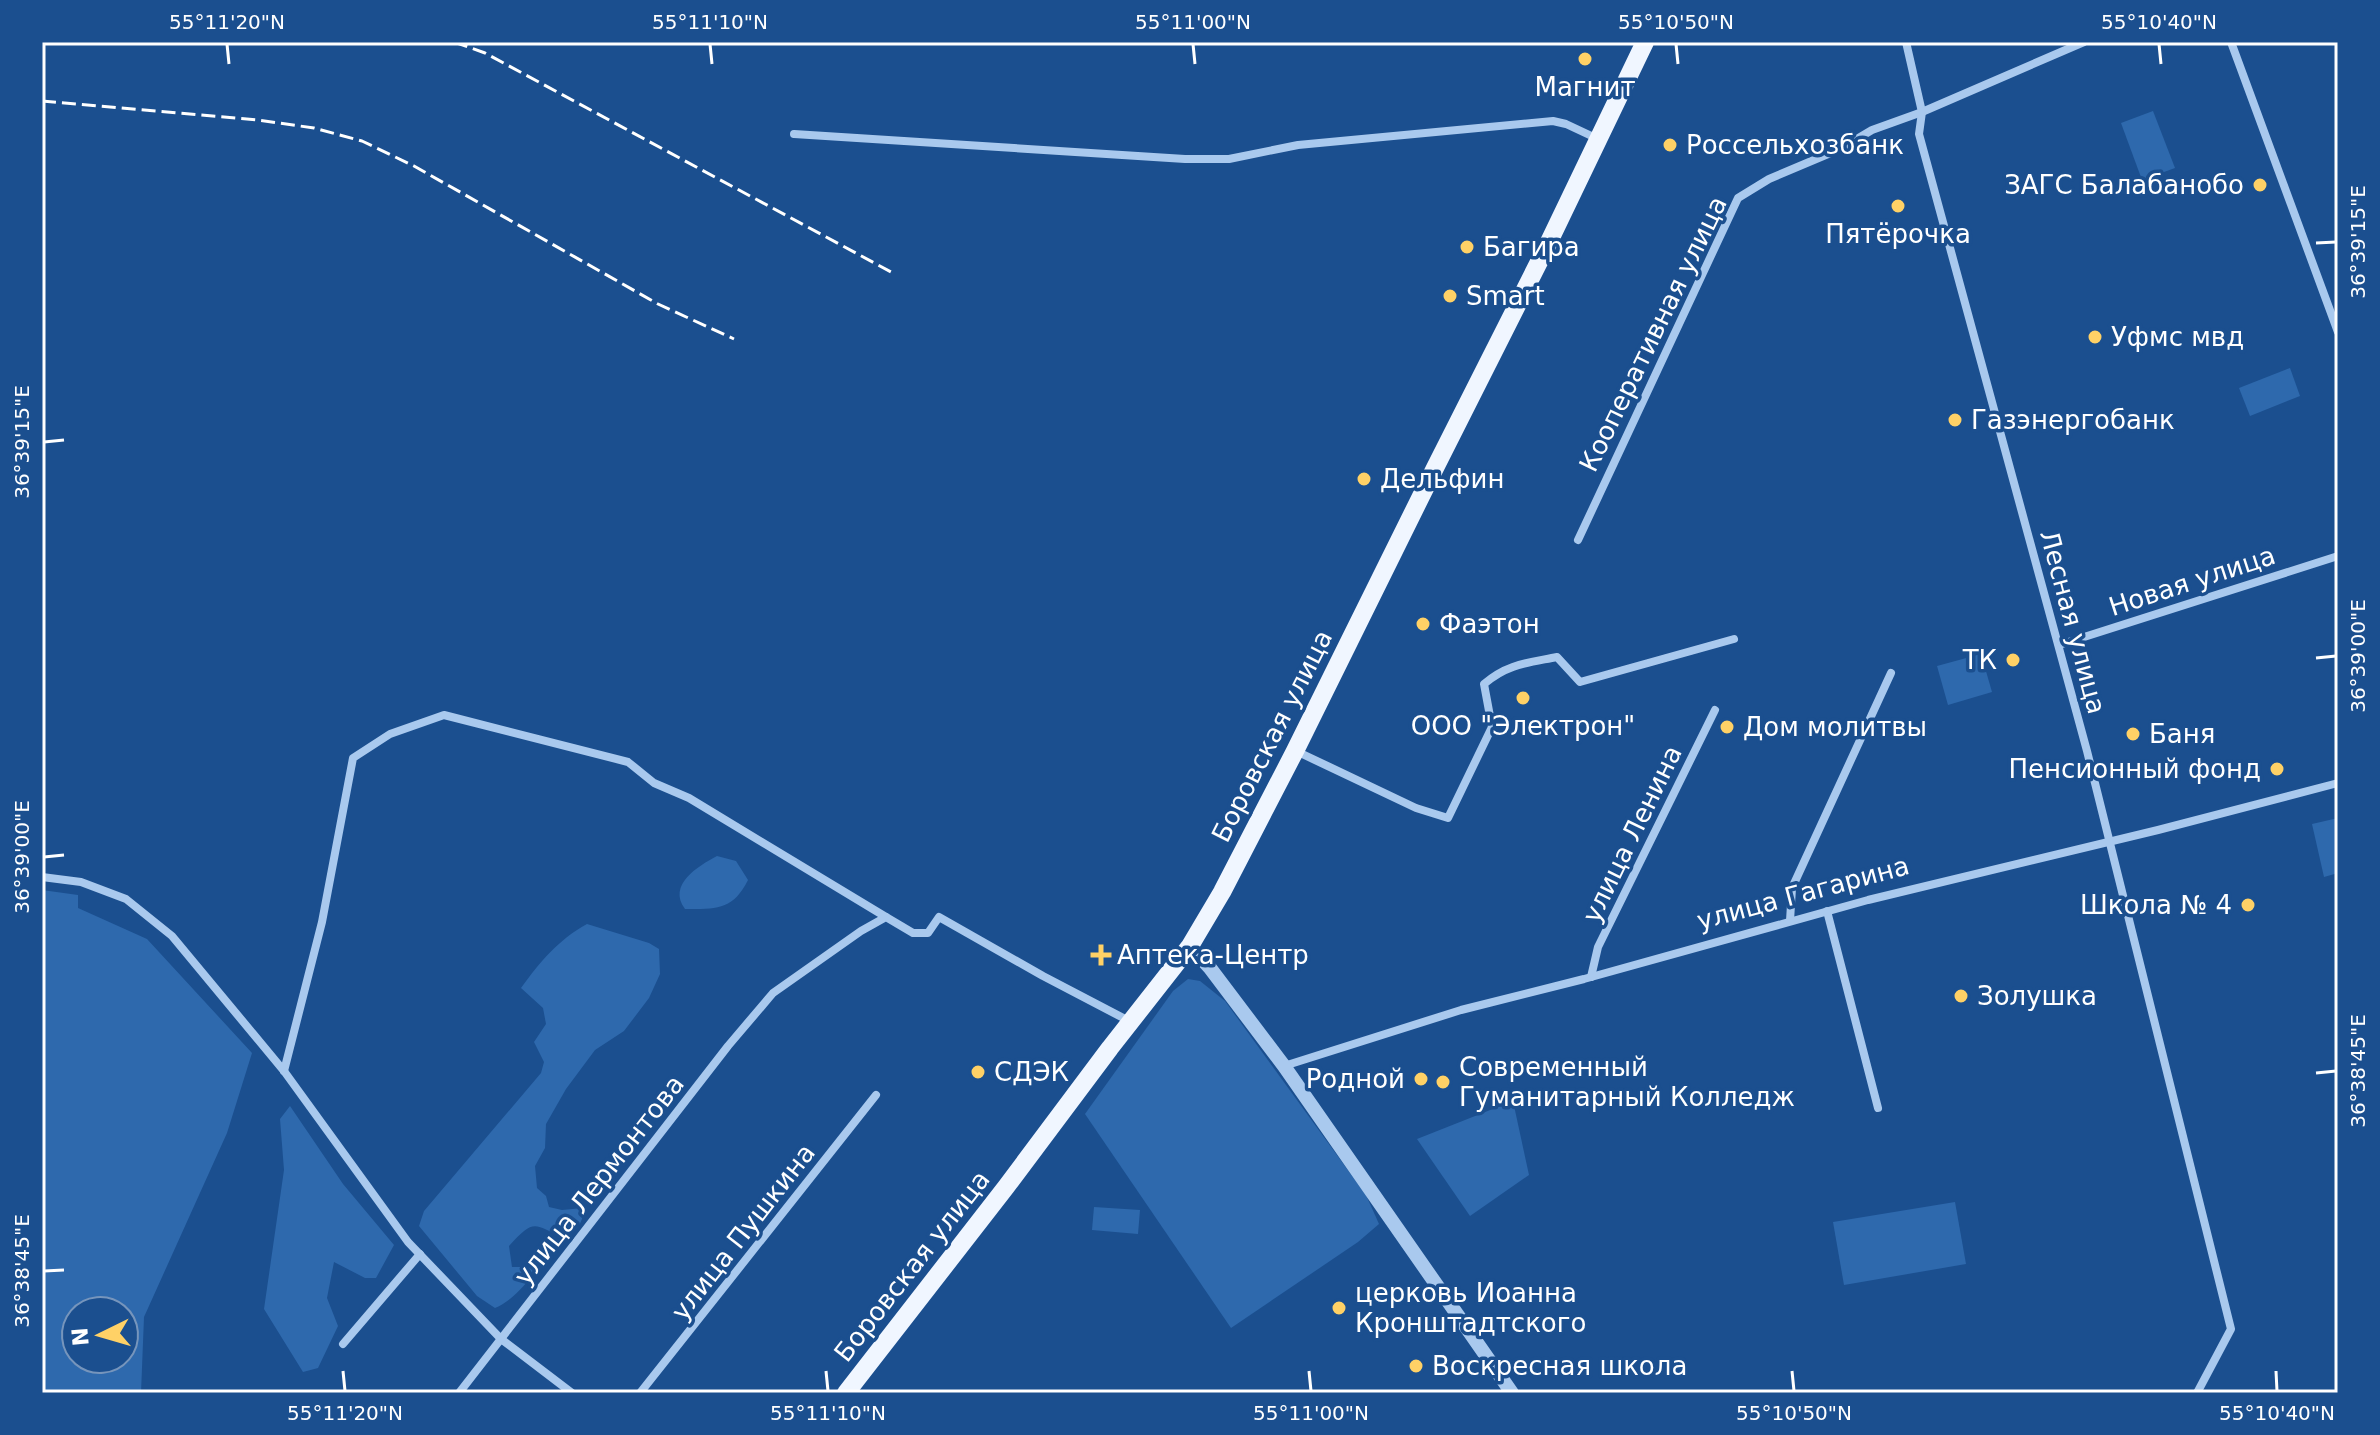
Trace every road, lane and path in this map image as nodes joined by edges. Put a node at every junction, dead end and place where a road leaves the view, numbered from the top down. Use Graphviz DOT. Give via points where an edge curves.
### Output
graph roads {
  1 [pos="1645,42"];
  2 [pos="1906,42"];
  3 [pos="2084,42"];
  4 [pos="2231,42"];
  5 [pos="1922,112"];
  6 [pos="794,134"];
  7 [pos="1598,140"];
  8 [pos="2338,332"];
  9 [pos="1578,540"];
  10 [pos="2338,556"];
  11 [pos="1734,639"];
  12 [pos="2059,645"];
  13 [pos="1891,673"];
  14 [pos="1715,710"];
  15 [pos="1295,751"];
  16 [pos="2338,783"];
  17 [pos="2109,841"];
  18 [pos="42,877"];
  19 [pos="1827,911"];
  20 [pos="886,917"];
  21 [pos="1790,921"];
  22 [pos="1190,946"];
  23 [pos="1591,977"];
  24 [pos="1131,1022"];
  25 [pos="1284,1066"];
  26 [pos="284,1071"];
  27 [pos="876,1095"];
  28 [pos="1878,1108"];
  29 [pos="420,1254"];
  30 [pos="501,1339"];
  31 [pos="343,1344"];
  32 [pos="459,1393"];
  33 [pos="572,1393"];
  34 [pos="640,1393"];
  35 [pos="846,1393"];
  36 [pos="1512,1393"];
  37 [pos="2197,1393"];
  1 -- 7 [label="main road, Боровская улица"];
  2 -- 5 [label="street, Лесная улица"];
  3 -- 5 [label="street, Кооперативная улица"];
  4 -- 8 [label="street"];
  5 -- 9 [label="street, Кооперативная улица" via="1872,130 1738,198"];
  5 -- 12 [label="street, Лесная улица" via="1919,134 1940,216"];
  6 -- 7 [label="street" via="1185,159 1229,159 1298,145 1553,121"];
  7 -- 15 [label="main road, Боровская улица"];
  10 -- 12 [label="street, Новая улица"];
  11 -- 15 [label="street" via="1580,682 1557,657 1498,672 1484,684 1492,727 1448,818"];
  12 -- 17 [label="street, Лесная улица"];
  13 -- 21 [label="street" via="1792,888"];
  14 -- 23 [label="street, улица Ленина" via="1598,947"];
  15 -- 22 [label="main road, Боровская улица"];
  16 -- 17 [label="street, улица Гагарина"];
  17 -- 19 [label="street, улица Гагарина"];
  17 -- 37 [label="street, Лесная улица" via="2231,1329"];
  18 -- 26 [label="street" via="81,882 126,899 172,936"];
  19 -- 21 [label="street, улица Гагарина"];
  19 -- 28 [label="street"];
  20 -- 24 [label="street" via="913,933 928,933 939,917"];
  20 -- 26 [label="street" via="689,798 654,783 628,762 444,715 390,734 353,758 322,922"];
  20 -- 30 [label="street, улица Лермонтова" via="773,993"];
  21 -- 23 [label="street, улица Гагарина"];
  22 -- 24 [label="main road, Боровская улица"];
  22 -- 25 [label="street"];
  23 -- 25 [label="street, улица Гагарина" via="1461,1010"];
  24 -- 35 [label="main road, Боровская улица"];
  25 -- 36 [label="street"];
  26 -- 29 [label="street"];
  27 -- 34 [label="street, улица Пушкина"];
  29 -- 30 [label="street"];
  29 -- 31 [label="street"];
  30 -- 32 [label="street, улица Лермонтова"];
  30 -- 33 [label="street"];
}
